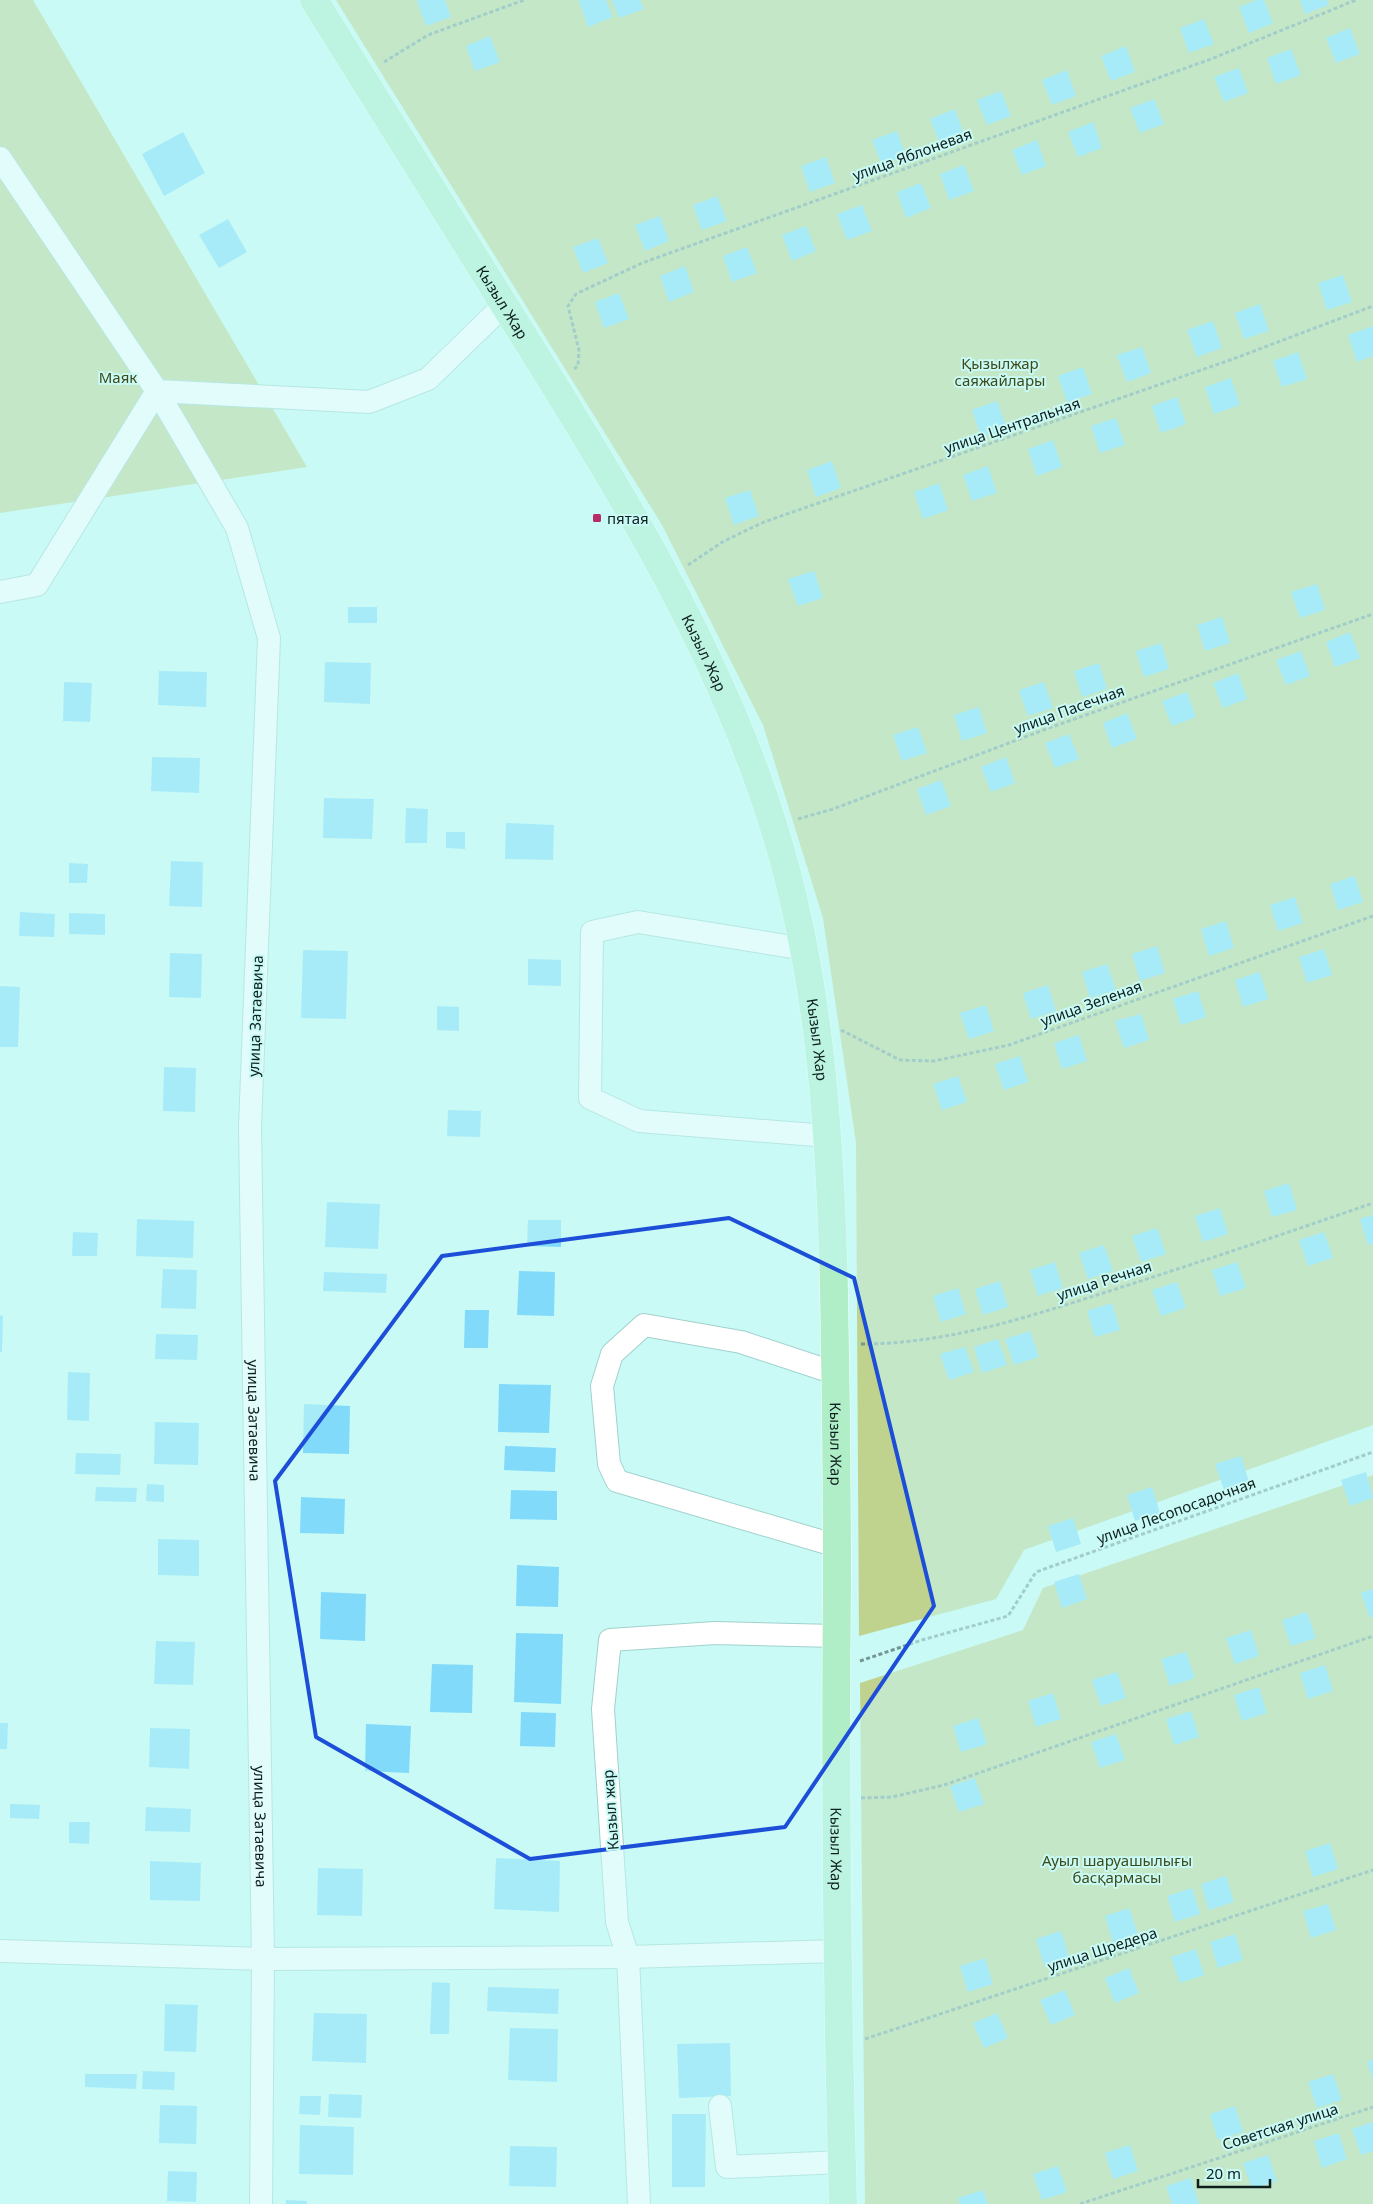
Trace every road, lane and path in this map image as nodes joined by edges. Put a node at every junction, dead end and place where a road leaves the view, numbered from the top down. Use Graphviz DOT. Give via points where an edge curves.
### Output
graph roads {
  1 [pos="314,0"];
  2 [pos="524,0"];
  3 [pos="1356,0"];
  4 [pos="362,76"];
  5 [pos="0,158"];
  6 [pos="504,305"];
  7 [pos="1373,306"];
  8 [pos="554,385"];
  9 [pos="157,391"];
  10 [pos="666,579"];
  11 [pos="0,592"];
  12 [pos="1373,614"];
  13 [pos="773,826"];
  14 [pos="1373,916"];
  15 [pos="805,949"];
  16 [pos="815,1019"];
  17 [pos="827,1136"];
  18 [pos="1373,1203"];
  19 [pos="835,1344"];
  20 [pos="835,1373"];
  21 [pos="1373,1452"];
  22 [pos="837,1546"];
  23 [pos="836,1636"];
  24 [pos="1373,1636"];
  25 [pos="836,1669"];
  26 [pos="835,1800"];
  27 [pos="1373,1870"];
  28 [pos="0,1951"];
  29 [pos="837,1951"];
  30 [pos="628,1957"];
  31 [pos="263,1959"];
  32 [pos="838,2048"];
  33 [pos="720,2106"];
  34 [pos="1373,2107"];
  35 [pos="842,2162"];
  36 [pos="261,2204"];
  37 [pos="639,2204"];
  38 [pos="843,2204"];
  39 [pos="1080,2204"];
  1 -- 4 [label="main road, Кызыл Жар"];
  2 -- 4 [label="path" via="428,35"];
  3 -- 8 [label="path, улица Яблоневая" via="1211,59 642,263 576,294 568,306 580,350 578,366"];
  4 -- 6 [label="main road, Кызыл Жар"];
  5 -- 9 [label="street, улица Затаевича"];
  6 -- 8 [label="main road, Кызыл Жар"];
  6 -- 9 [label="street" via="428,379 369,402"];
  7 -- 10 [label="path, улица Центральная" via="1224,362 764,522 724,542"];
  8 -- 10 [label="main road, Кызыл Жар"];
  9 -- 11 [label="street" via="37,586"];
  9 -- 31 [label="street, улица Затаевича" via="237,528 269,638 250,1127"];
  10 -- 13 [label="main road, Кызыл Жар" via="692,626 738,728"];
  12 -- 13 [label="path, улица Пасечная" via="832,809"];
  13 -- 15 [label="main road, Кызыл Жар"];
  14 -- 16 [label="path, улица Зеленая" via="1009,1045 934,1061 900,1060"];
  15 -- 16 [label="main road, Кызыл Жар"];
  15 -- 17 [label="street" via="638,922 592,932 590,1098 639,1121"];
  16 -- 17 [label="main road, Кызыл Жар"];
  17 -- 19 [label="main road, Кызыл Жар"];
  18 -- 19 [label="path, улица Речная" via="981,1330 923,1341"];
  19 -- 20 [label="main road, Кызыл Жар"];
  20 -- 22 [label="main road, Кызыл Жар"];
  20 -- 22 [label="street" via="741,1342 644,1325 612,1354 602,1386 609,1464 617,1482"];
  21 -- 25 [label="path, улица Лесопосадочная" via="1036,1572 1008,1616"];
  22 -- 23 [label="main road, Кызыл Жар"];
  23 -- 25 [label="main road, Кызыл Жар"];
  23 -- 30 [label="street, Кызыл жар" via="715,1633 610,1640 603,1709 617,1922"];
  24 -- 26 [label="path" via="944,1786 892,1797"];
  25 -- 26 [label="main road, Кызыл Жар"];
  26 -- 29 [label="main road, Кызыл Жар"];
  27 -- 32 [label="path, улица Шредера"];
  28 -- 31 [label="street"];
  29 -- 30 [label="street"];
  29 -- 32 [label="main road, Кызыл Жар"];
  30 -- 31 [label="street"];
  30 -- 37 [label="street, Кызыл жар"];
  31 -- 36 [label="street, улица Затаевича"];
  32 -- 35 [label="main road, Кызыл Жар"];
  33 -- 35 [label="street" via="727,2167"];
  34 -- 39 [label="path, Советская улица"];
  35 -- 38 [label="main road, Кызыл Жар"];
}
